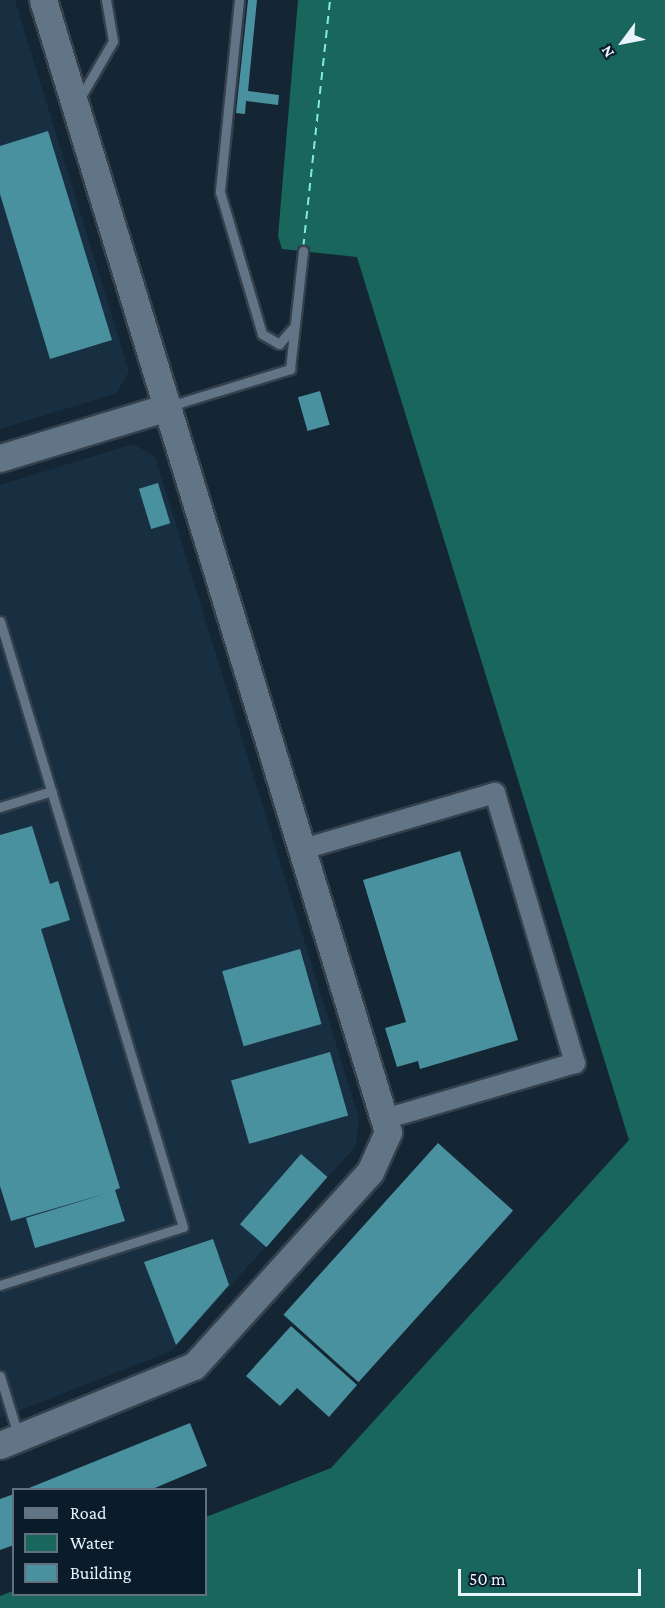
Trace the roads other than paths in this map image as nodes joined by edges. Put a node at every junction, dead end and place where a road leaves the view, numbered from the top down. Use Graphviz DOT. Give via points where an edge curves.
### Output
graph roads {
  1 [pos="43,0"];
  2 [pos="106,0"];
  3 [pos="239,0"];
  4 [pos="76,110"];
  5 [pos="303,251"];
  6 [pos="294,327"];
  7 [pos="168,407"];
  8 [pos="0,458"];
  9 [pos="0,621"];
  10 [pos="52,791"];
  11 [pos="0,807"];
  12 [pos="303,849"];
  13 [pos="385,1119"];
  14 [pos="0,1285"];
  15 [pos="0,1376"];
  16 [pos="9,1441"];
  1 -- 4 [label="street"];
  2 -- 4 [label="lane" via="112,41"];
  3 -- 6 [label="lane" via="220,192 262,334 279,344"];
  4 -- 7 [label="street"];
  5 -- 6 [label="lane"];
  6 -- 7 [label="lane" via="290,369"];
  7 -- 8 [label="street"];
  7 -- 12 [label="street"];
  9 -- 10 [label="lane"];
  10 -- 11 [label="lane"];
  10 -- 14 [label="lane" via="183,1227"];
  12 -- 13 [label="street"];
  12 -- 13 [label="street" via="495,793 575,1063"];
  13 -- 16 [label="street" via="386,1144 370,1172 194,1366"];
  15 -- 16 [label="lane"];
}
